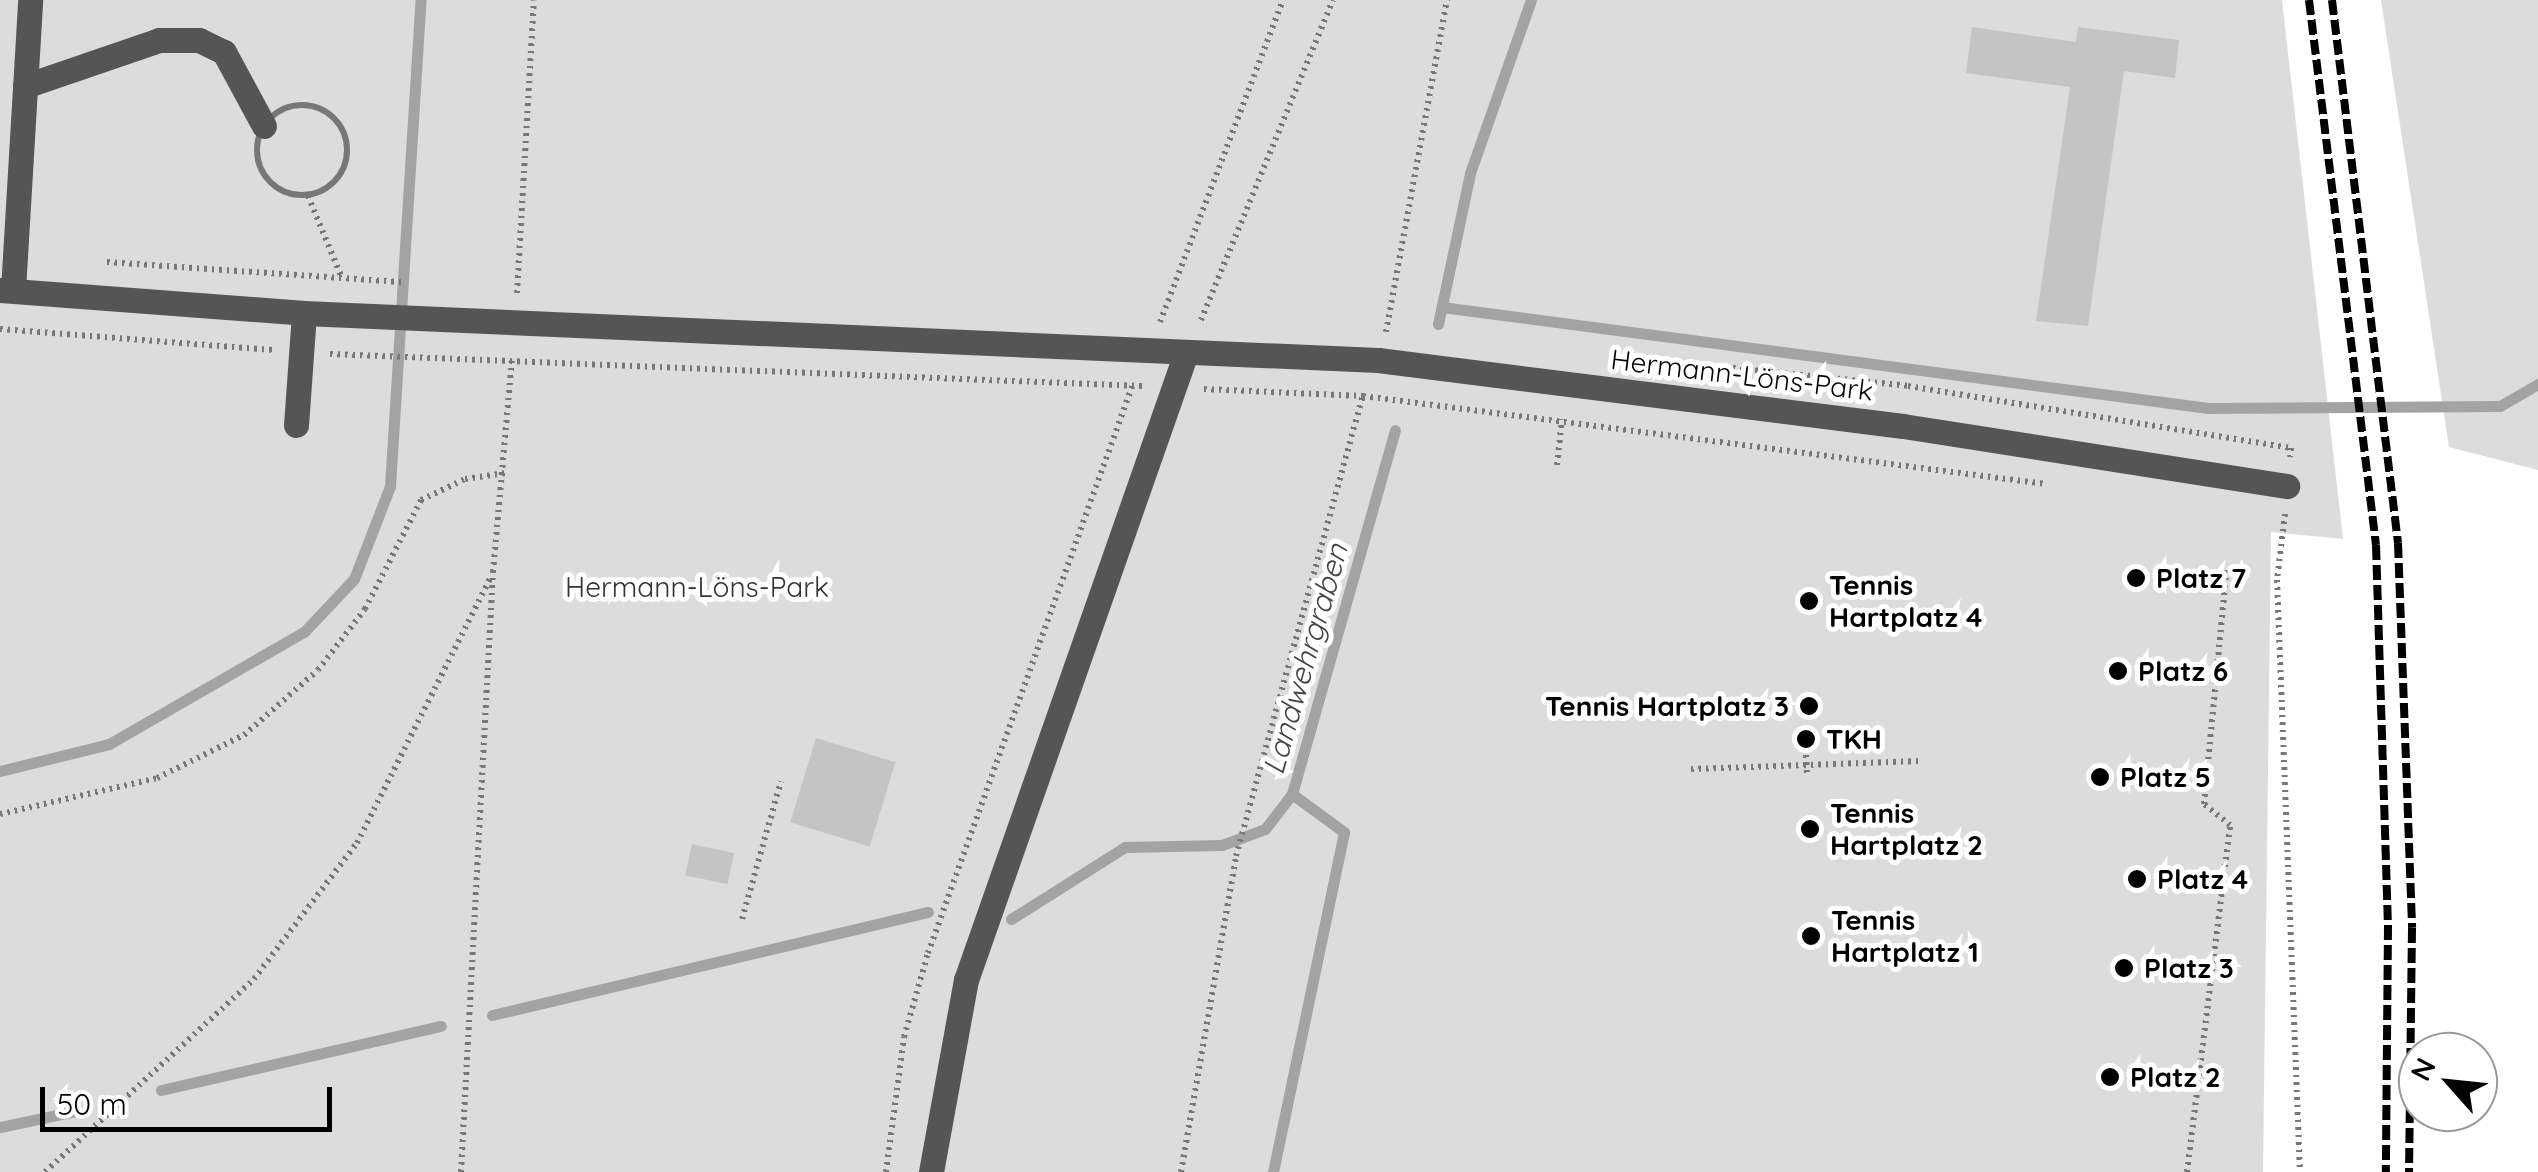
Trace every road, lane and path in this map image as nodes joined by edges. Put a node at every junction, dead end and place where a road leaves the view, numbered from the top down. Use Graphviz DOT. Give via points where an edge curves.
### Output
graph roads {
  1 [pos="30,0"];
  2 [pos="534,0"];
  3 [pos="1283,0"];
  4 [pos="1334,0"];
  5 [pos="1447,0"];
  6 [pos="25,86"];
  7 [pos="264,126"];
  8 [pos="308,196"];
  9 [pos="90,261"];
  10 [pos="342,278"];
  11 [pos="387,280"];
  12 [pos="6,290"];
  13 [pos="304,313"];
  14 [pos="514,322"];
  15 [pos="0,329"];
  16 [pos="301,352"];
  17 [pos="1146,353"];
  18 [pos="1186,353"];
  19 [pos="1378,360"];
  20 [pos="512,363"];
  21 [pos="1132,386"];
  22 [pos="1172,387"];
  23 [pos="1363,396"];
  24 [pos="1562,419"];
  25 [pos="296,425"];
  26 [pos="1558,464"];
  27 [pos="506,473"];
  28 [pos="2050,485"];
  29 [pos="2287,486"];
  30 [pos="2265,514"];
  31 [pos="2228,565"];
  32 [pos="492,572"];
  33 [pos="1806,759"];
  34 [pos="1919,760"];
  35 [pos="1691,769"];
  36 [pos="1807,774"];
  37 [pos="781,781"];
  38 [pos="0,814"];
  39 [pos="742,919"];
  40 [pos="45,1172"];
  41 [pos="462,1172"];
  42 [pos="886,1172"];
  43 [pos="931,1172"];
  44 [pos="1181,1172"];
  45 [pos="2186,1172"];
  46 [pos="2300,1172"];
  1 -- 6 [label="street"];
  2 -- 14 [label="path"];
  3 -- 17 [label="path"];
  4 -- 18 [label="path"];
  5 -- 19 [label="path"];
  6 -- 7 [label="street" via="159,40 199,40 224,52"];
  6 -- 12 [label="street"];
  7 -- 8 [label="path" via="257,154 268,180"];
  7 -- 8 [label="path" via="300,105 340,125 344,170"];
  8 -- 10 [label="path"];
  9 -- 10 [label="path"];
  10 -- 11 [label="path"];
  12 -- 13 [label="street, Hermann-Löns-Park"];
  13 -- 14 [label="street, Hermann-Löns-Park"];
  13 -- 16 [label="street"];
  14 -- 17 [label="street, Hermann-Löns-Park"];
  14 -- 20 [label="path"];
  15 -- 16 [label="path"];
  16 -- 20 [label="path"];
  16 -- 25 [label="street"];
  17 -- 18 [label="street, Hermann-Löns-Park"];
  17 -- 21 [label="path"];
  18 -- 19 [label="street, Hermann-Löns-Park"];
  18 -- 22 [label="street"];
  19 -- 23 [label="path"];
  19 -- 29 [label="street, Hermann-Löns-Park" via="1902,426"];
  20 -- 21 [label="path"];
  20 -- 27 [label="path"];
  21 -- 22 [label="path"];
  21 -- 42 [label="path" via="928,953 904,1037"];
  22 -- 23 [label="path"];
  22 -- 43 [label="street" via="966,980"];
  23 -- 24 [label="path"];
  23 -- 44 [label="path" via="1236,856"];
  24 -- 26 [label="path"];
  24 -- 28 [label="path"];
  27 -- 32 [label="path"];
  27 -- 38 [label="path" via="465,479 421,500 366,609 318,670 244,735 157,778"];
  30 -- 46 [label="path" via="2285,517 2278,580"];
  31 -- 45 [label="path" via="2204,804 2230,826"];
  32 -- 40 [label="path" via="346,858 254,979"];
  32 -- 41 [label="path"];
  33 -- 34 [label="path"];
  33 -- 35 [label="path"];
  33 -- 36 [label="path"];
  37 -- 39 [label="path"];
}
